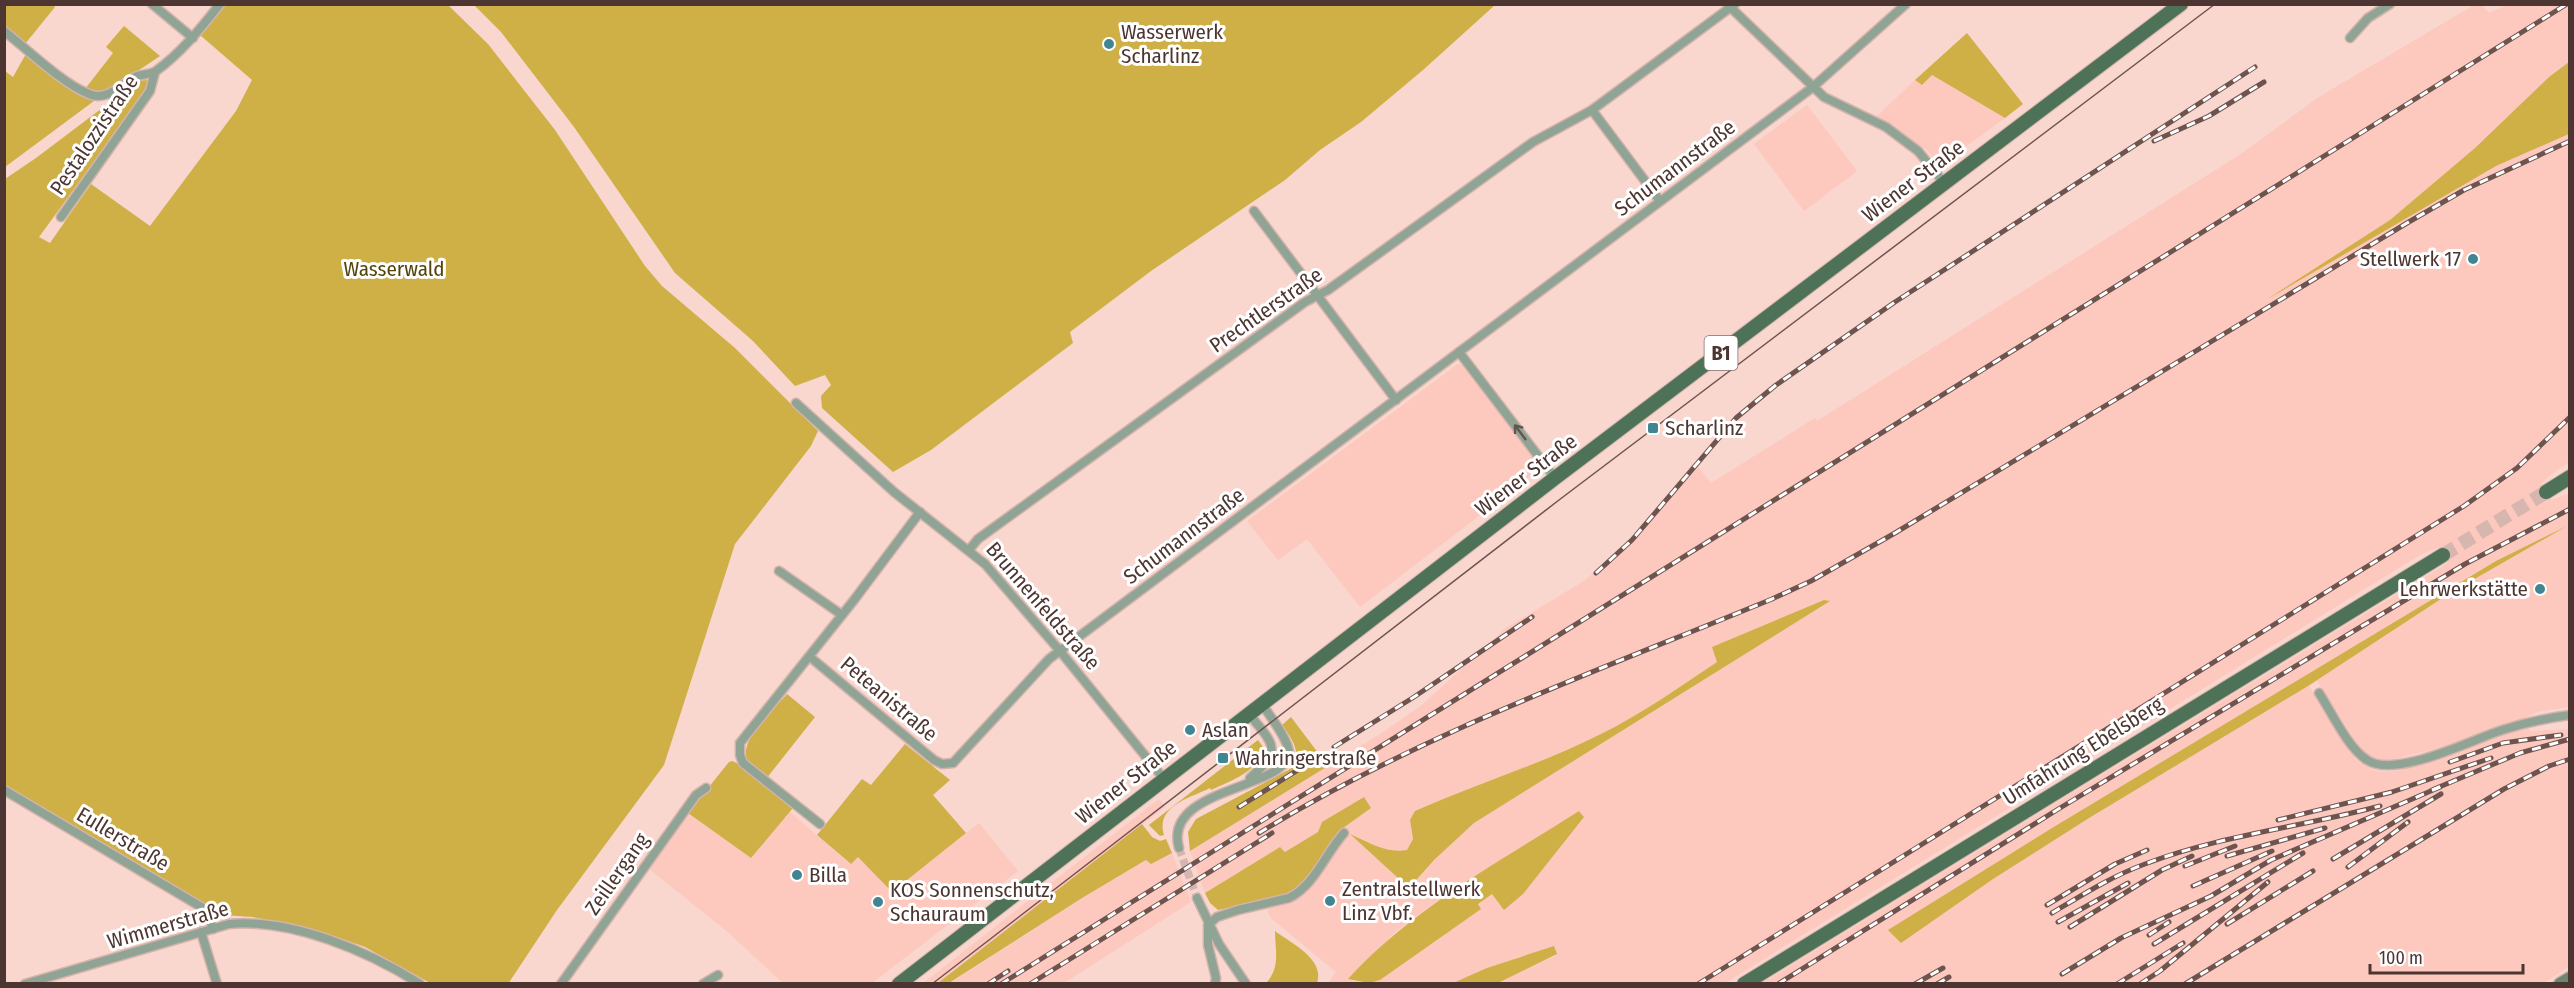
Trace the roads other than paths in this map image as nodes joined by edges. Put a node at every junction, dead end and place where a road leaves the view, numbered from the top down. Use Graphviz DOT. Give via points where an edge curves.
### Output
graph roads {
  1 [pos="152,4"];
  2 [pos="220,4"];
  3 [pos="1906,4"];
  4 [pos="2181,4"];
  5 [pos="2390,4"];
  6 [pos="1731,6"];
  7 [pos="4,32"];
  8 [pos="193,38"];
  9 [pos="2350,38"];
  10 [pos="155,72"];
  11 [pos="1814,87"];
  12 [pos="1592,110"];
  13 [pos="1945,184"];
  14 [pos="1660,201"];
  15 [pos="1254,211"];
  16 [pos="61,218"];
  17 [pos="1317,295"];
  18 [pos="1459,352"];
  19 [pos="1396,400"];
  20 [pos="796,404"];
  21 [pos="2570,477"];
  22 [pos="1555,478"];
  23 [pos="2546,492"];
  24 [pos="920,512"];
  25 [pos="969,550"];
  26 [pos="2443,555"];
  27 [pos="779,571"];
  28 [pos="842,615"];
  29 [pos="1060,651"];
  30 [pos="810,657"];
  31 [pos="2319,693"];
  32 [pos="1262,704"];
  33 [pos="1249,714"];
  34 [pos="2570,715"];
  35 [pos="947,765"];
  36 [pos="1164,779"];
  37 [pos="1244,784"];
  38 [pos="706,788"];
  39 [pos="4,790"];
  40 [pos="819,824"];
  41 [pos="1344,833"];
  42 [pos="1179,848"];
  43 [pos="1197,898"];
  44 [pos="1208,925"];
  45 [pos="213,928"];
  46 [pos="201,932"];
  47 [pos="718,975"];
  48 [pos="2570,978"];
  49 [pos="25,984"];
  50 [pos="217,984"];
  51 [pos="420,984"];
  52 [pos="561,984"];
  53 [pos="703,984"];
  54 [pos="899,984"];
  55 [pos="1215,984"];
  56 [pos="1246,984"];
  57 [pos="1744,984"];
  58 [pos="2560,984"];
  1 -- 8 [label="street"];
  2 -- 8 [label="street, Pestalozzistraße"];
  3 -- 11 [label="street, Schumannstraße"];
  4 -- 13 [label="main road, Wiener Straße / B1"];
  5 -- 9 [label="street" via="2368,18"];
  6 -- 11 [label="street"];
  6 -- 12 [label="street, Prechtlerstraße"];
  7 -- 10 [label="street, Pestalozzistraße" via="91,95 111,93 136,77"];
  8 -- 10 [label="street, Pestalozzistraße"];
  10 -- 16 [label="street, Pestalozzistraße" via="150,91"];
  11 -- 13 [label="street" via="1824,97 1886,127 1918,151"];
  11 -- 14 [label="street, Schumannstraße"];
  12 -- 14 [label="street"];
  12 -- 17 [label="street, Prechtlerstraße" via="1533,142"];
  13 -- 22 [label="main road, Wiener Straße / B1"];
  14 -- 18 [label="street, Schumannstraße"];
  15 -- 17 [label="street"];
  17 -- 19 [label="street"];
  17 -- 25 [label="street, Prechtlerstraße" via="1012,514"];
  18 -- 19 [label="street, Schumannstraße"];
  22 -- 18 [label="street, one-way"];
  19 -- 29 [label="street, Schumannstraße"];
  20 -- 24 [label="street, Brunnenfeldstraße"];
  21 -- 23 [label="main road"];
  22 -- 32 [label="main road, Wiener Straße / B1"];
  24 -- 25 [label="street, Brunnenfeldstraße"];
  24 -- 28 [label="street"];
  25 -- 29 [label="street, Brunnenfeldstraße"];
  26 -- 57 [label="main road, Umfahrung Ebelsberg"];
  27 -- 28 [label="street"];
  28 -- 30 [label="street"];
  29 -- 35 [label="street, Schumannstraße" via="962,756"];
  29 -- 36 [label="street, Brunnenfeldstraße"];
  30 -- 35 [label="street, Peteanistraße" via="934,760"];
  30 -- 40 [label="street" via="739,748 743,763 750,770"];
  31 -- 34 [label="street" via="2357,752 2374,764 2385,766 2425,757 2533,721"];
  32 -- 33 [label="main road, Wiener Straße / B1"];
  32 -- 37 [label="street" via="1285,739 1288,754 1283,765"];
  33 -- 36 [label="main road, Wiener Straße / B1"];
  33 -- 37 [label="street" via="1265,734 1272,752 1262,768"];
  36 -- 54 [label="main road, Wiener Straße / B1"];
  37 -- 42 [label="street" via="1187,813 1177,833"];
  38 -- 52 [label="street, Zeillergang" via="696,795"];
  39 -- 45 [label="street, Eullerstraße" via="202,908"];
  41 -- 44 [label="street" via="1298,894 1225,914"];
  43 -- 44 [label="street"];
  44 -- 55 [label="street"];
  44 -- 56 [label="street"];
  45 -- 46 [label="street, Wimmerstraße"];
  45 -- 51 [label="street, Wimmerstraße" via="246,922 289,929 358,952"];
  46 -- 49 [label="street, Wimmerstraße"];
  46 -- 50 [label="street"];
  47 -- 53 [label="street"];
  48 -- 58 [label="street"];
}
